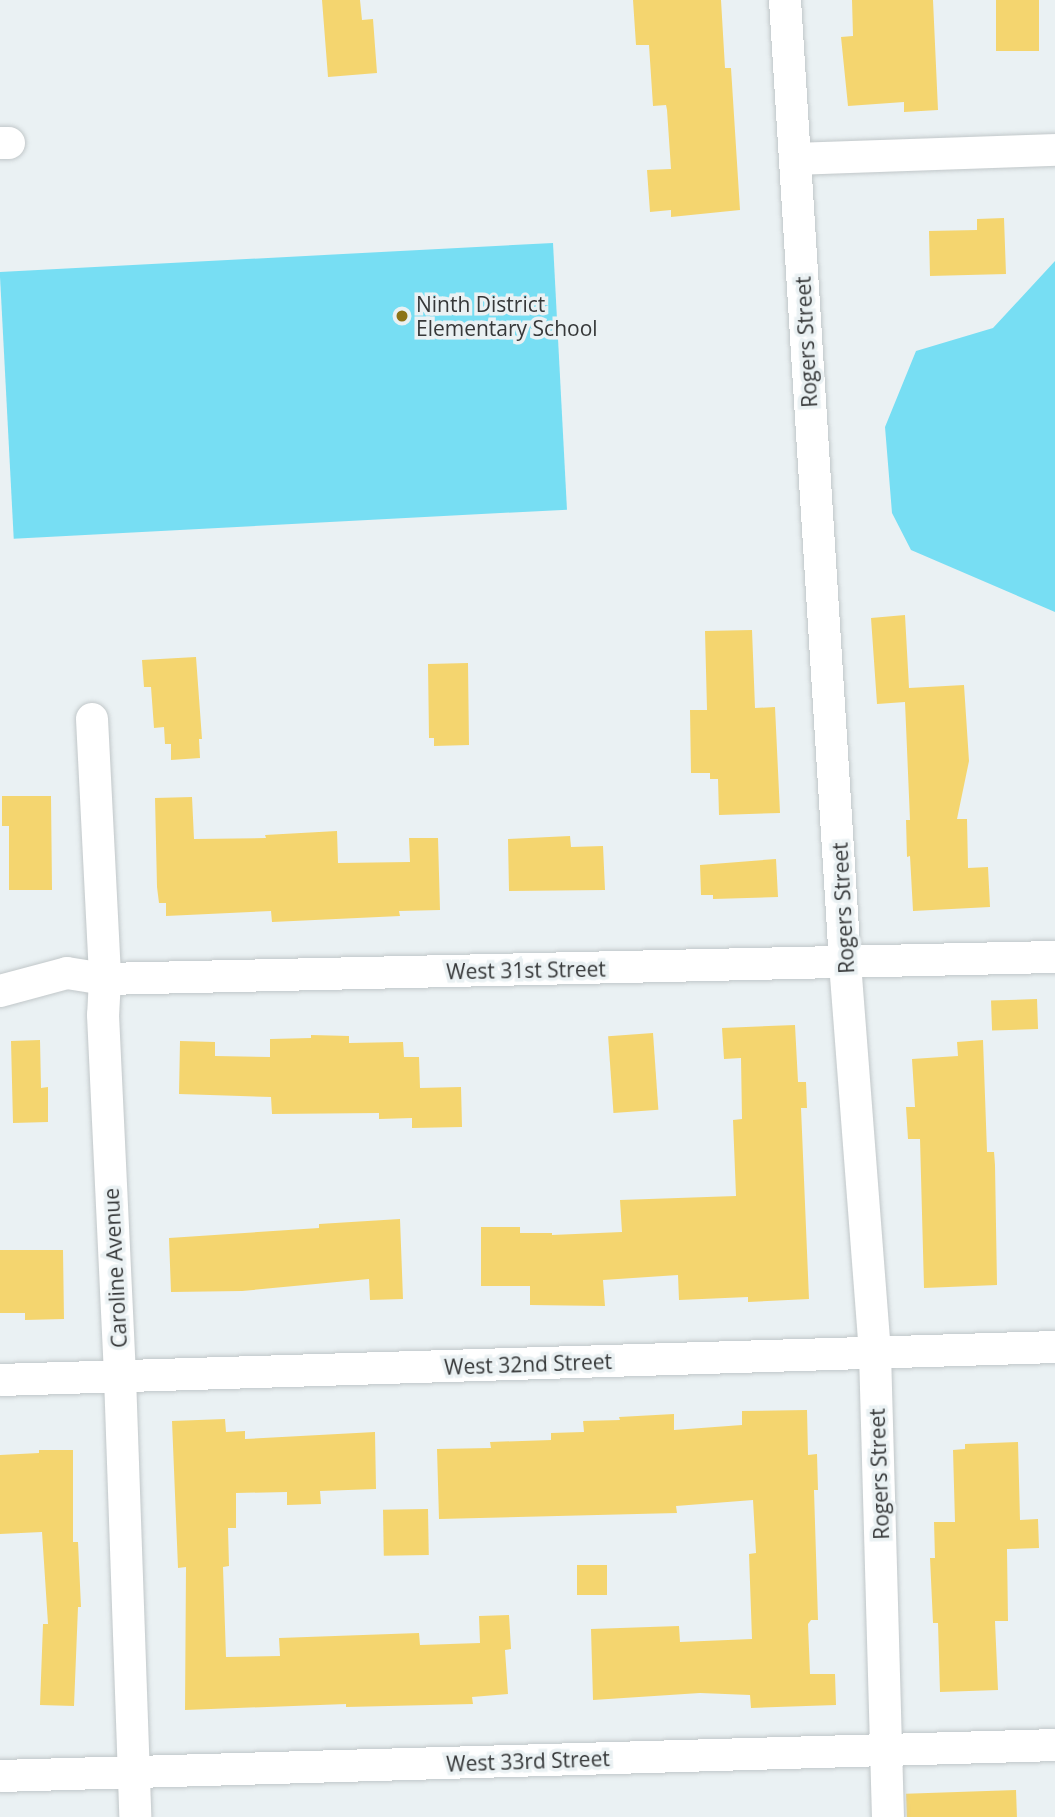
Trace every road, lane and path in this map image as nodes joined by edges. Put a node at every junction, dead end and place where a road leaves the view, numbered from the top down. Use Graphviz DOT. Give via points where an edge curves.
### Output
graph roads {
  1 [pos="785,0"];
  2 [pos="1055,150"];
  3 [pos="795,159"];
  4 [pos="92,719"];
  5 [pos="1055,957"];
  6 [pos="845,963"];
  7 [pos="105,979"];
  8 [pos="0,991"];
  9 [pos="1055,1347"];
  10 [pos="875,1353"];
  11 [pos="120,1377"];
  12 [pos="0,1380"];
  13 [pos="1055,1745"];
  14 [pos="887,1751"];
  15 [pos="134,1771"];
  16 [pos="0,1776"];
  17 [pos="135,1817"];
  18 [pos="888,1817"];
  1 -- 3 [label="street, Rogers Street"];
  2 -- 3 [label="street"];
  3 -- 6 [label="street, Rogers Street"];
  4 -- 7 [label="street, Caroline Avenue"];
  5 -- 6 [label="street, West 31st Street"];
  6 -- 7 [label="street, West 31st Street"];
  6 -- 10 [label="street, Rogers Street"];
  7 -- 8 [label="street, West 31st Street" via="68,973"];
  7 -- 11 [label="street, Caroline Avenue"];
  9 -- 10 [label="street, West 32nd Street"];
  10 -- 11 [label="street, West 32nd Street"];
  10 -- 14 [label="street, Rogers Street"];
  11 -- 12 [label="street, West 32nd Street"];
  11 -- 15 [label="street, Caroline Avenue"];
  13 -- 14 [label="street, West 33rd Street"];
  14 -- 15 [label="street, West 33rd Street"];
  14 -- 18 [label="street, Rogers Street"];
  15 -- 16 [label="street, West 33rd Street"];
  15 -- 17 [label="street, Caroline Avenue"];
}
